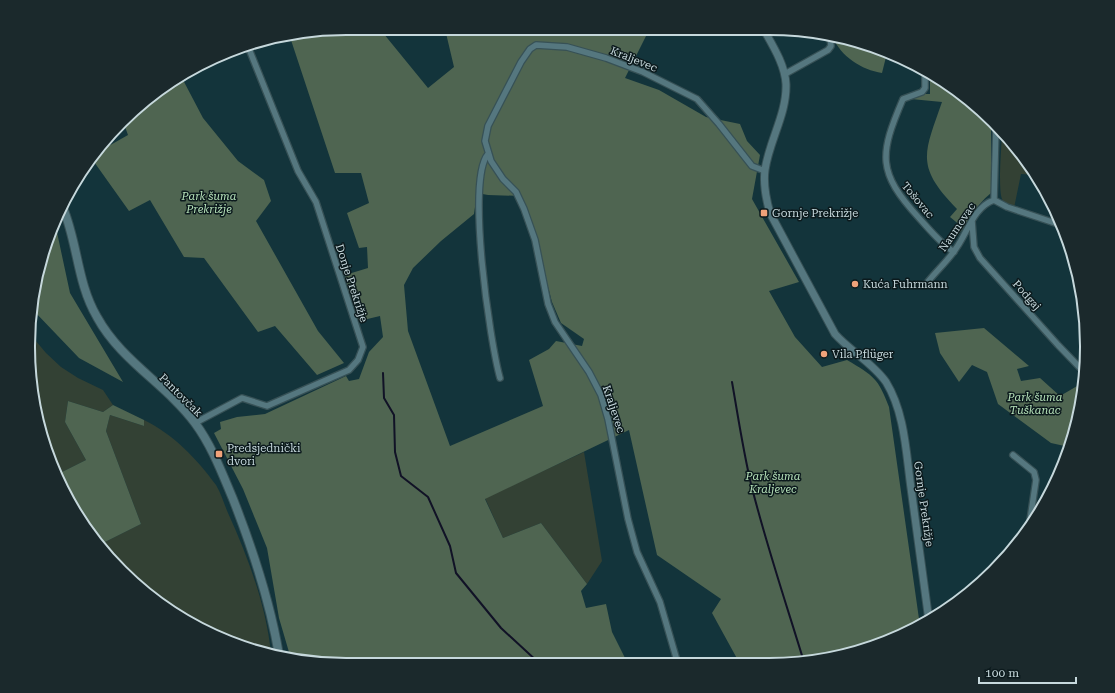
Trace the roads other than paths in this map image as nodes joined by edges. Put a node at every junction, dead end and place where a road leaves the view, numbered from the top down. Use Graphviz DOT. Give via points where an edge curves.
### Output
graph roads {
  1 [pos="767,35"];
  2 [pos="831,41"];
  3 [pos="250,51"];
  4 [pos="785,74"];
  5 [pos="925,78"];
  6 [pos="996,133"];
  7 [pos="488,154"];
  8 [pos="765,171"];
  9 [pos="994,200"];
  10 [pos="64,215"];
  11 [pos="972,221"];
  12 [pos="1054,222"];
  13 [pos="954,252"];
  14 [pos="927,283"];
  15 [pos="1079,367"];
  16 [pos="500,378"];
  17 [pos="195,424"];
  18 [pos="1013,455"];
  19 [pos="1031,515"];
  20 [pos="928,614"];
  21 [pos="278,650"];
  22 [pos="676,658"];
  1 -- 4 [label="street, Gornje Prekrižje"];
  2 -- 4 [label="street" via="828,50"];
  3 -- 17 [label="street, Donje Prekrižje" via="298,170 316,202 363,348 358,360 349,370 318,385 267,406 242,398"];
  4 -- 8 [label="street, Gornje Prekrižje" via="784,105"];
  5 -- 13 [label="street, Tošovac" via="925,88 922,92 902,99 885,150 886,167 903,200"];
  6 -- 9 [label="street"];
  7 -- 8 [label="street, Kraljevec" via="488,126 521,62 536,45 553,45 606,58 643,72 697,99 752,166"];
  7 -- 16 [label="street, Kraljevec" via="484,158 479,187 480,234 492,345"];
  7 -- 22 [label="street, Kraljevec" via="516,192 524,209 555,322 582,360 601,395 637,552 660,602"];
  8 -- 20 [label="street, Gornje Prekrižje" via="766,198 770,213 827,320 846,346 885,381 897,404"];
  9 -- 11 [label="street, Naumovac" via="984,205"];
  9 -- 12 [label="street" via="1007,208"];
  10 -- 17 [label="main road, Pantovčak" via="73,238 84,290 97,318 124,355 169,395"];
  11 -- 13 [label="street, Naumovac"];
  11 -- 15 [label="street, Podgaj" via="974,247 980,258"];
  13 -- 14 [label="street, Naumovac"];
  17 -- 21 [label="main road, Pantovčak" via="216,460 253,551"];
  18 -- 19 [label="street" via="1034,472 1036,480"];
}
